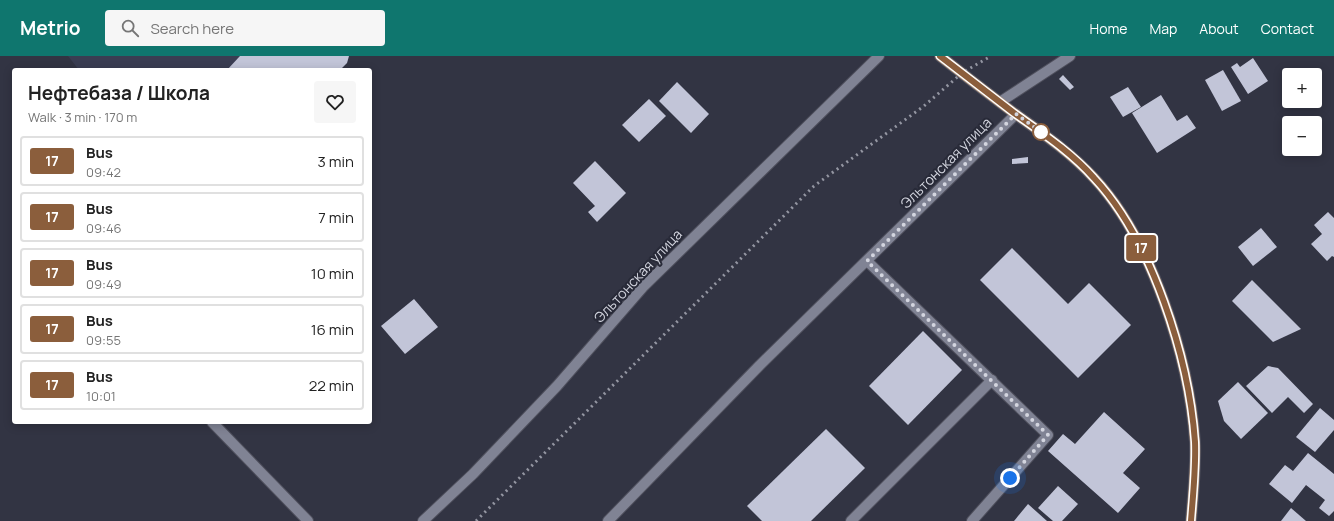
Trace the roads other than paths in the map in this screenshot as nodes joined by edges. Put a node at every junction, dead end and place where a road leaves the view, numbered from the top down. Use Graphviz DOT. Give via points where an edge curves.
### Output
graph roads {
  1 [pos="879,56"];
  2 [pos="940,56"];
  3 [pos="1070,56"];
  4 [pos="1000,102"];
  5 [pos="1016,114"];
  6 [pos="867,261"];
  7 [pos="992,380"];
  8 [pos="214,424"];
  9 [pos="308,521"];
  10 [pos="423,521"];
  11 [pos="608,521"];
  12 [pos="851,521"];
  13 [pos="972,521"];
  14 [pos="1191,521"];
  1 -- 10 [label="street, Эльтонская улица" via="644,287 557,386 473,474"];
  2 -- 4 [label="main road"];
  3 -- 4 [label="street"];
  4 -- 5 [label="main road"];
  5 -- 6 [label="street, Эльтонская улица"];
  5 -- 14 [label="main road" via="1063,149 1098,182 1113,200 1152,269 1184,367 1191,406 1195,444"];
  6 -- 7 [label="street"];
  6 -- 11 [label="street, Эльтонская улица" via="760,365"];
  7 -- 12 [label="street"];
  7 -- 13 [label="street" via="1048,435"];
  8 -- 9 [label="street"];
}
